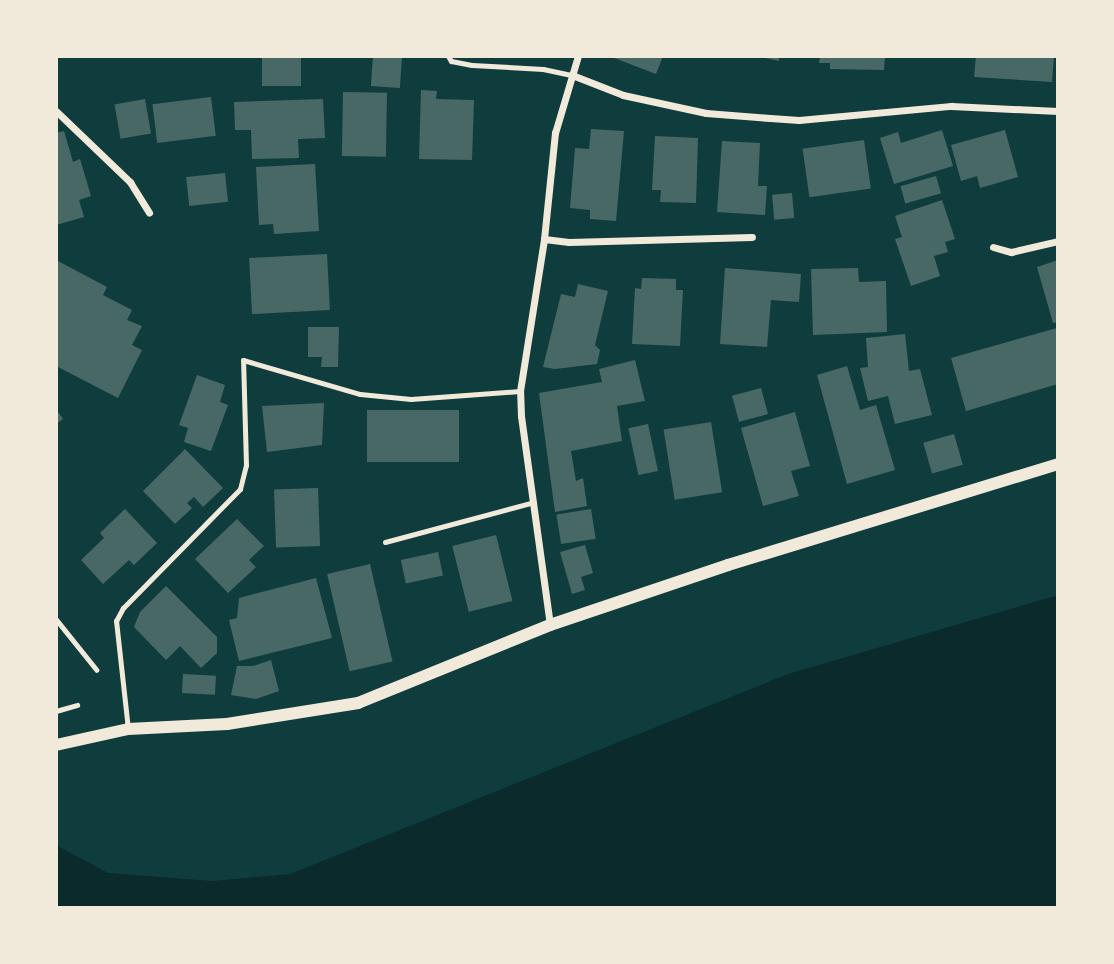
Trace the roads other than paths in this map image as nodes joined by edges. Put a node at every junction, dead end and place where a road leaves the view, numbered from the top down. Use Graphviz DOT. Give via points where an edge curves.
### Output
graph roads {
  1 [pos="448,56"];
  2 [pos="578,56"];
  3 [pos="572,75"];
  4 [pos="56,111"];
  5 [pos="1058,111"];
  6 [pos="149,212"];
  7 [pos="752,237"];
  8 [pos="544,239"];
  9 [pos="1058,241"];
  10 [pos="993,247"];
  11 [pos="520,391"];
  12 [pos="1058,464"];
  13 [pos="534,502"];
  14 [pos="385,542"];
  15 [pos="550,625"];
  16 [pos="128,729"];
  17 [pos="56,745"];
  1 -- 3 [label="lane" via="451,61 472,65"];
  2 -- 3 [label="street"];
  3 -- 5 [label="street" via="658,103 706,113 770,118 799,120 951,106"];
  3 -- 8 [label="street" via="555,133"];
  4 -- 6 [label="street" via="130,182"];
  7 -- 8 [label="street"];
  8 -- 11 [label="street"];
  9 -- 10 [label="street" via="1011,252"];
  11 -- 13 [label="street"];
  11 -- 16 [label="lane" via="411,399 360,394 243,360 246,465 240,489 122,608 116,621"];
  12 -- 15 [label="street"];
  13 -- 14 [label="lane"];
  13 -- 15 [label="street"];
  15 -- 16 [label="street" via="358,703 274,718"];
  16 -- 17 [label="street"];
}
